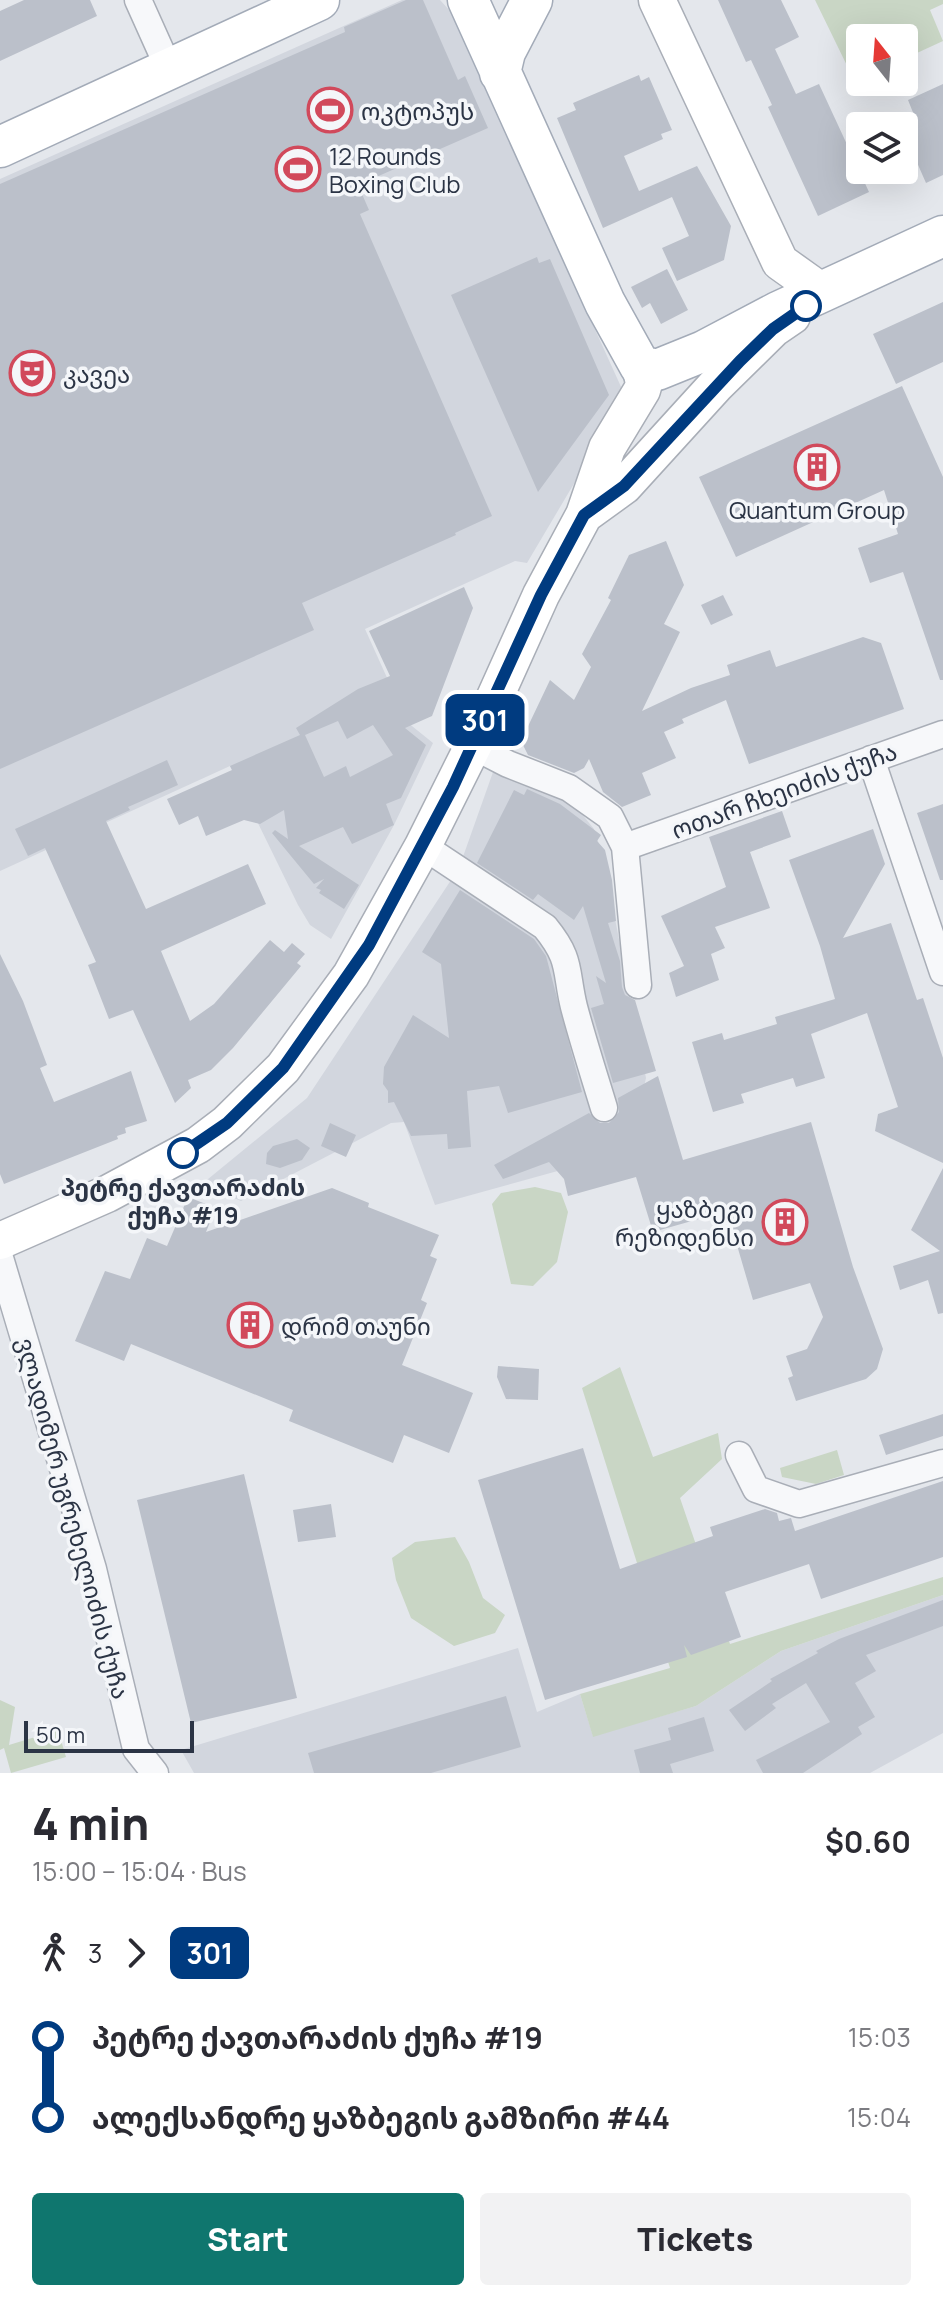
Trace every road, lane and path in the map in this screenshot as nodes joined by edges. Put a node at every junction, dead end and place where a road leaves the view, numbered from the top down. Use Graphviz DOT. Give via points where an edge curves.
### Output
graph roads {
  1 [pos="138,0"];
  2 [pos="319,0"];
  3 [pos="468,0"];
  4 [pos="532,0"];
  5 [pos="657,0"];
  6 [pos="169,69"];
  7 [pos="500,73"];
  8 [pos="0,147"];
  9 [pos="943,236"];
  10 [pos="829,289"];
  11 [pos="640,366"];
  12 [pos="584,515"];
  13 [pos="943,734"];
  14 [pos="473,746"];
  15 [pos="871,759"];
  16 [pos="423,846"];
  17 [pos="625,847"];
  18 [pos="943,972"];
  19 [pos="638,985"];
  20 [pos="604,1108"];
  21 [pos="0,1241"];
  22 [pos="0,1258"];
  23 [pos="739,1455"];
  24 [pos="943,1463"];
  25 [pos="155,1773"];
  1 -- 6 [label="street"];
  2 -- 6 [label="main road"];
  3 -- 7 [label="main road"];
  4 -- 7 [label="main road"];
  5 -- 10 [label="main road" via="780,262 815,287"];
  6 -- 8 [label="main road"];
  7 -- 11 [label="main road" via="605,303"];
  9 -- 10 [label="main road"];
  10 -- 11 [label="main road" via="668,367"];
  10 -- 12 [label="main road" via="773,329 624,486"];
  11 -- 12 [label="main road" via="644,386 607,448"];
  12 -- 14 [label="main road" via="541,595"];
  13 -- 15 [label="street, ოთარ ჩხეიძის ქუჩა"];
  14 -- 16 [label="main road"];
  14 -- 17 [label="street" via="569,788 610,817"];
  15 -- 17 [label="street, ოთარ ჩხეიძის ქუჩა"];
  15 -- 18 [label="street"];
  16 -- 20 [label="street" via="545,927 557,942 568,965 573,1003"];
  16 -- 21 [label="main road" via="351,975 283,1068 235,1116 198,1145 107,1194"];
  17 -- 19 [label="street"];
  22 -- 25 [label="street, ვლადიმერ უგრეხელიძის ქუჩა" via="93,1569 136,1749"];
  23 -- 24 [label="street" via="756,1489 799,1504"];
}
